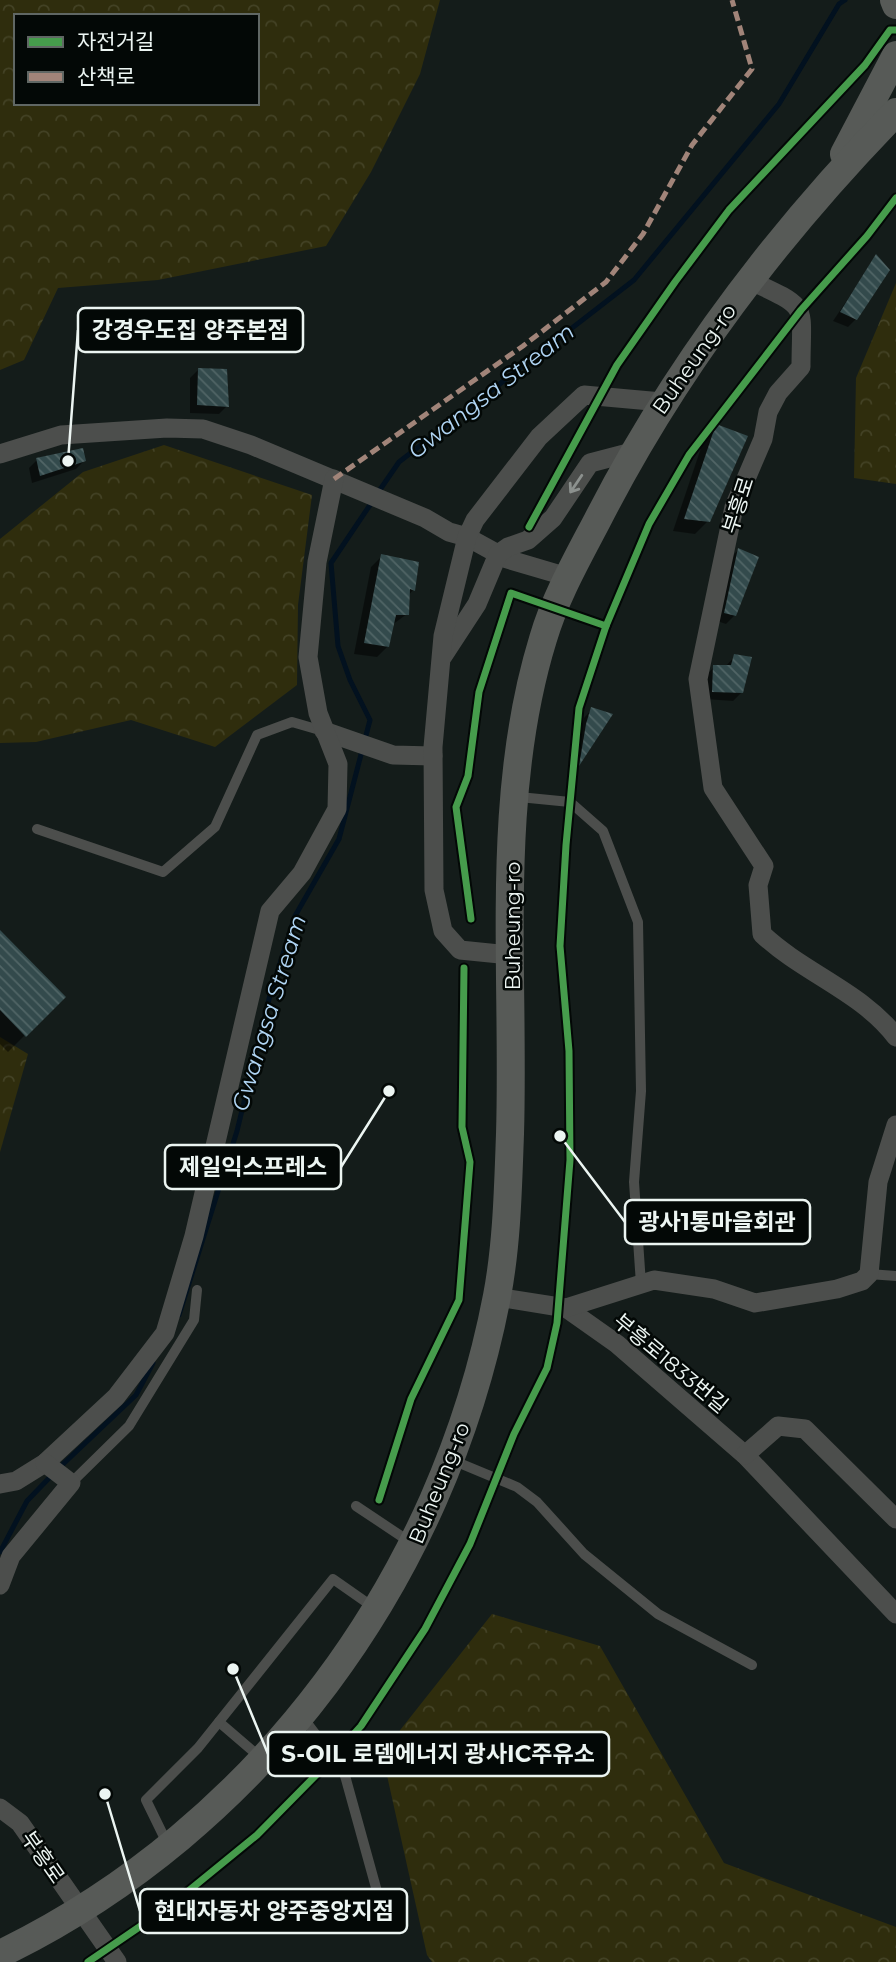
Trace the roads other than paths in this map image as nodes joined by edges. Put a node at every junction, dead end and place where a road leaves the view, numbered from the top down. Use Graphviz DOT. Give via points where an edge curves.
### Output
graph roads {
  1 [pos="896,55"];
  2 [pos="896,112"];
  3 [pos="830,183"];
  4 [pos="751,281"];
  5 [pos="662,402"];
  6 [pos="632,452"];
  7 [pos="0,454"];
  8 [pos="342,483"];
  9 [pos="467,537"];
  10 [pos="498,554"];
  11 [pos="568,577"];
  12 [pos="441,659"];
  13 [pos="329,732"];
  14 [pos="433,757"];
  15 [pos="515,796"];
  16 [pos="37,829"];
  17 [pos="510,955"];
  18 [pos="896,1037"];
  19 [pos="896,1125"];
  20 [pos="869,1273"];
  21 [pos="896,1276"];
  22 [pos="636,1285"];
  23 [pos="197,1290"];
  24 [pos="497,1297"];
  25 [pos="566,1308"];
  26 [pos="745,1455"];
  27 [pos="451,1460"];
  28 [pos="46,1464"];
  29 [pos="69,1481"];
  30 [pos="0,1484"];
  31 [pos="356,1506"];
  32 [pos="896,1519"];
  33 [pos="414,1544"];
  34 [pos="0,1585"];
  35 [pos="377,1610"];
  36 [pos="896,1614"];
  37 [pos="752,1665"];
  38 [pos="301,1714"];
  39 [pos="219,1722"];
  40 [pos="263,1759"];
  41 [pos="0,1808"];
  42 [pos="169,1848"];
  43 [pos="81,1910"];
  44 [pos="383,1913"];
  45 [pos="0,1954"];
  46 [pos="117,1962"];
  1 -- 3 [label="main road"];
  2 -- 3 [label="main road, Buheung-ro"];
  3 -- 4 [label="main road, Buheung-ro"];
  4 -- 5 [label="main road, Buheung-ro"];
  4 -- 18 [label="street, 부흥로" via="793,300 801,310 801,368 768,412 763,439 731,520 698,679 713,788 764,866 758,885 762,934 785,957 834,984 884,1022"];
  5 -- 6 [label="main road, Buheung-ro"];
  5 -- 9 [label="street" via="584,395 540,437 475,520"];
  6 -- 10 [label="street, one-way" via="590,463 553,518 528,540"];
  6 -- 11 [label="main road, Buheung-ro"];
  7 -- 8 [label="street" via="61,435 203,429"];
  8 -- 9 [label="street"];
  8 -- 13 [label="street" via="317,562 308,657"];
  9 -- 10 [label="street"];
  9 -- 12 [label="street"];
  10 -- 11 [label="street"];
  10 -- 12 [label="street" via="477,604"];
  11 -- 15 [label="main road" via="539,652"];
  12 -- 14 [label="street"];
  13 -- 14 [label="street" via="393,755"];
  13 -- 16 [label="lane" via="292,722 257,735 215,827 163,872"];
  13 -- 28 [label="street" via="338,764 337,809 302,873 270,911 194,1236 165,1333 116,1397"];
  14 -- 17 [label="street" via="434,890 443,931 460,950"];
  15 -- 17 [label="main road, Buheung-ro"];
  15 -- 22 [label="lane" via="570,802 603,831 638,922 641,1091 634,1182"];
  17 -- 24 [label="main road, Buheung-ro" via="510,1144"];
  19 -- 20 [label="street" via="878,1182"];
  20 -- 21 [label="lane"];
  20 -- 22 [label="street, 부흥로1833번길" via="862,1281 837,1289 755,1303 714,1289 654,1280"];
  22 -- 25 [label="street, 부흥로1833번길"];
  23 -- 29 [label="lane" via="194,1320 129,1426"];
  24 -- 25 [label="street, 부흥로1833번길"];
  24 -- 27 [label="main road, Buheung-ro"];
  25 -- 26 [label="street, 부흥로1833번길" via="617,1344"];
  26 -- 32 [label="street" via="778,1426 805,1429"];
  26 -- 36 [label="street, 부흥로1833번길"];
  27 -- 33 [label="main road, Buheung-ro"];
  27 -- 37 [label="lane" via="517,1487 537,1502 584,1554 658,1614"];
  28 -- 29 [label="street"];
  28 -- 30 [label="street" via="16,1481"];
  29 -- 34 [label="street" via="11,1556"];
  31 -- 33 [label="lane"];
  33 -- 35 [label="main road, Buheung-ro"];
  35 -- 38 [label="main road, Buheung-ro"];
  35 -- 39 [label="lane" via="333,1579"];
  38 -- 40 [label="main road, Buheung-ro"];
  38 -- 44 [label="lane" via="344,1772"];
  39 -- 40 [label="lane"];
  39 -- 42 [label="lane" via="146,1800"];
  40 -- 42 [label="main road, Buheung-ro"];
  41 -- 43 [label="street, 부흥로" via="20,1824"];
  42 -- 43 [label="main road, Buheung-ro"];
  43 -- 45 [label="main road, Buheung-ro"];
  43 -- 46 [label="street, 부흥로"];
}
